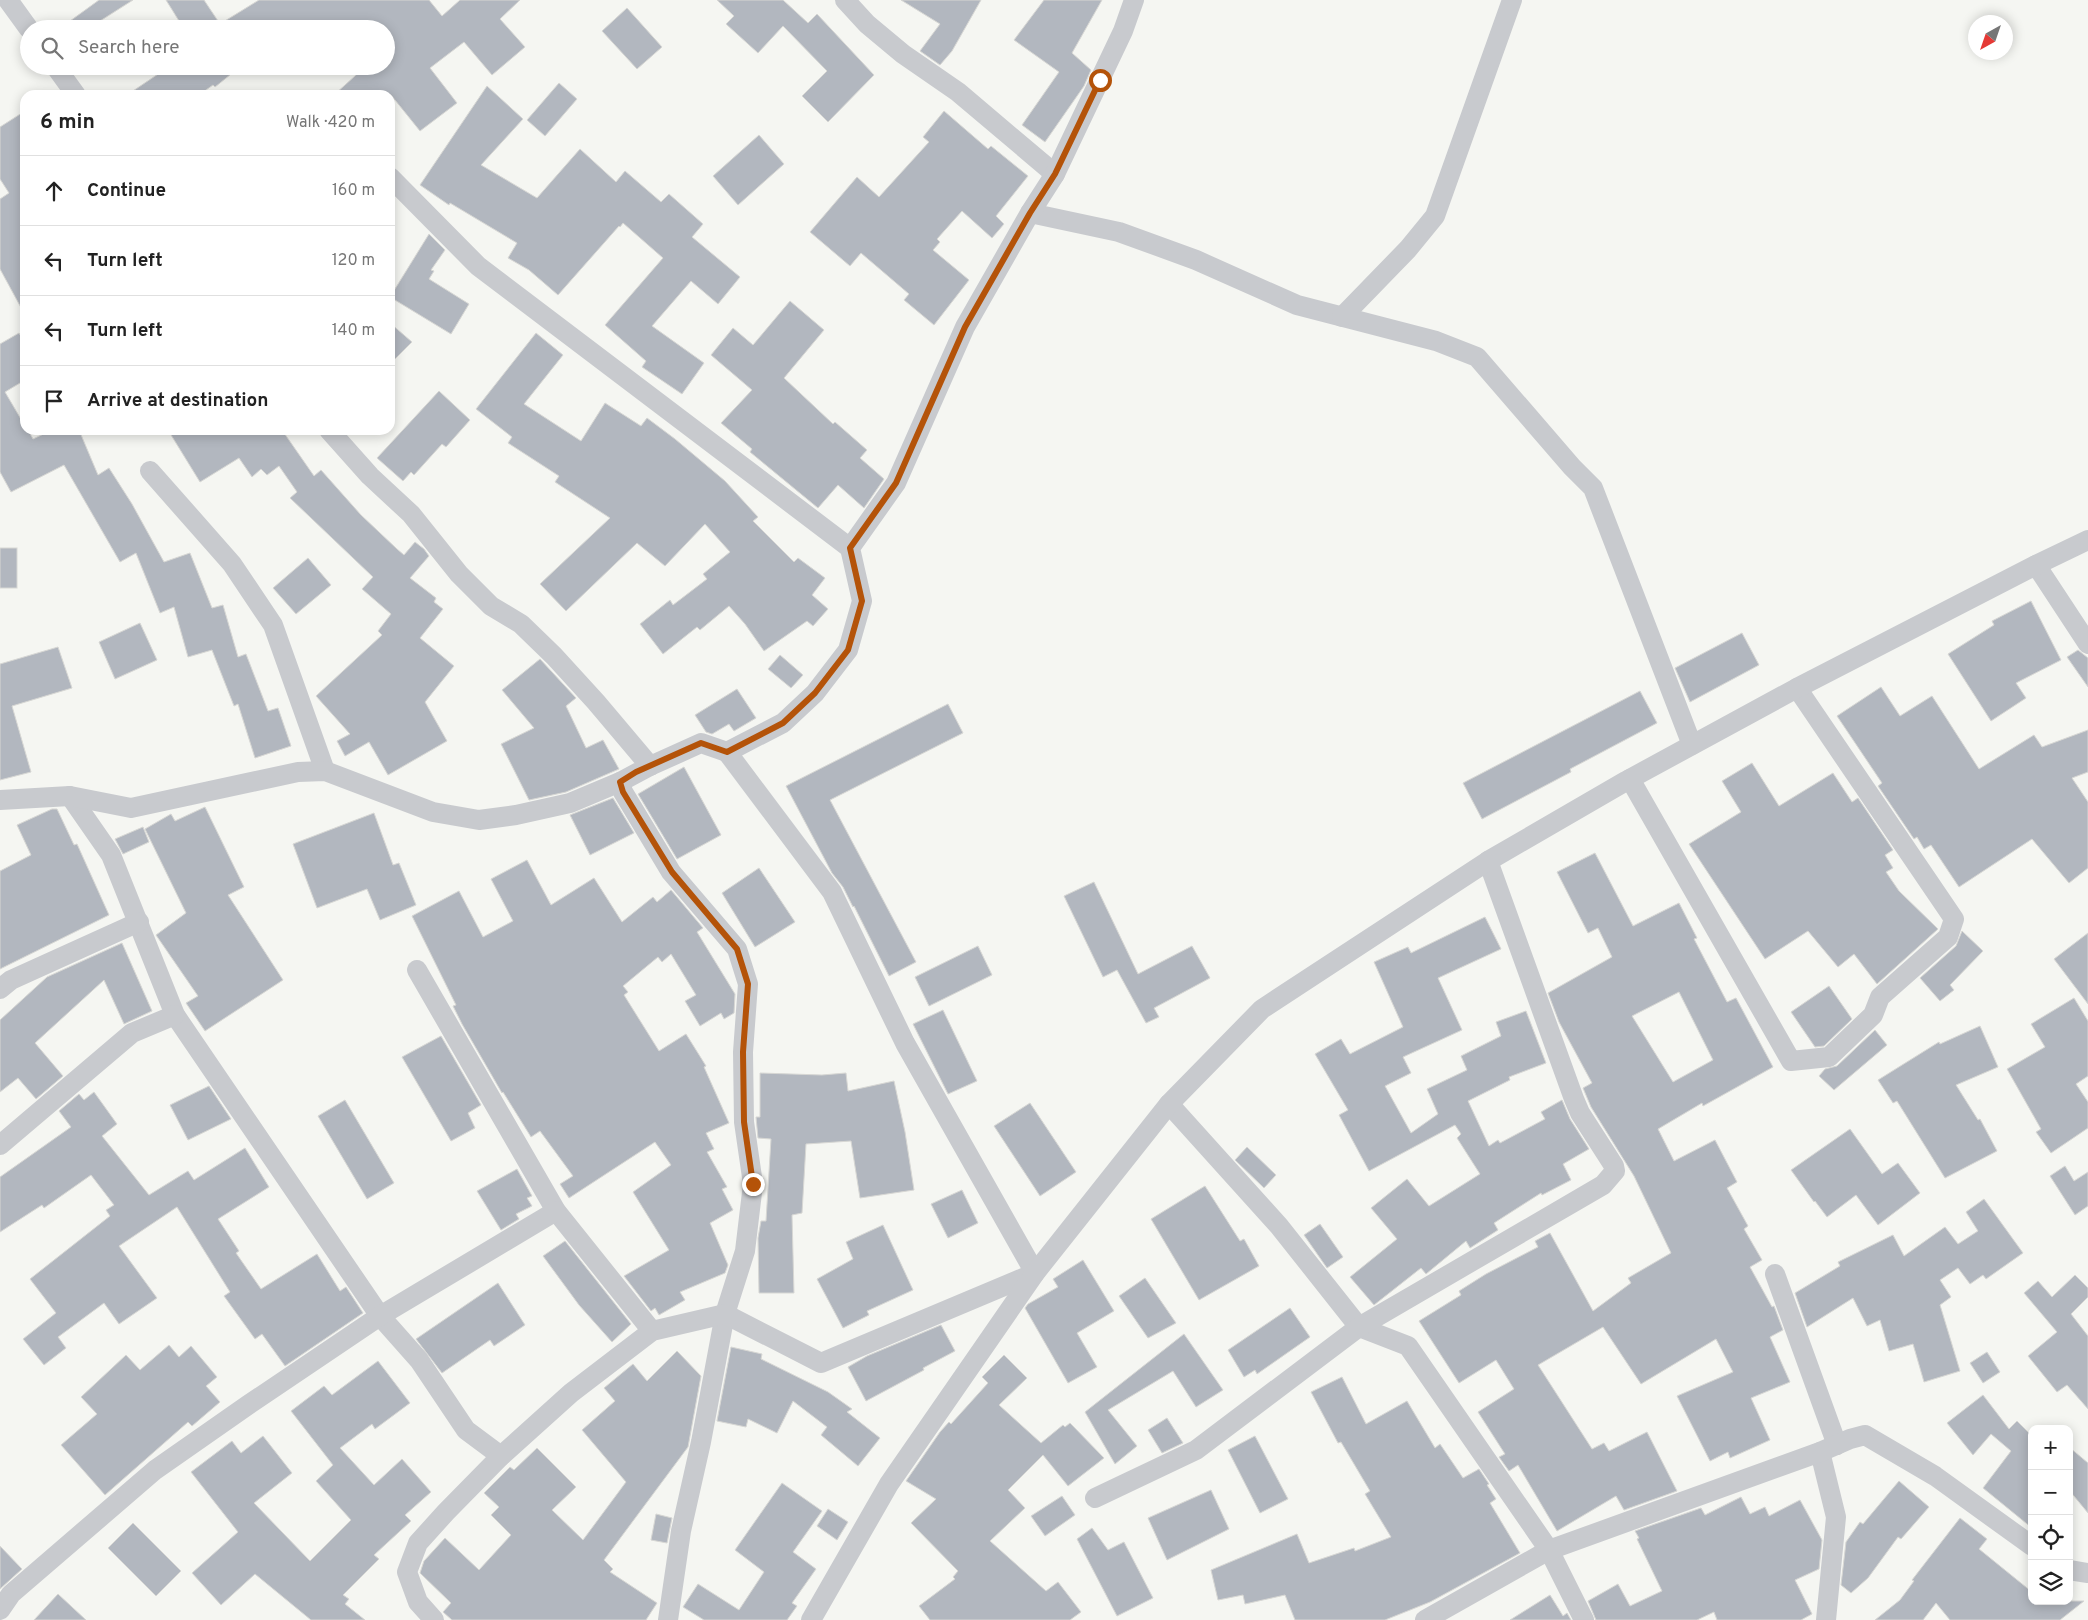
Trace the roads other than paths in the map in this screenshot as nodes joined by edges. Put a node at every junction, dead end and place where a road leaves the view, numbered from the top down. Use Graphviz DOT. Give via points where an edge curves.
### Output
graph roads {
  1 [pos="8,0"];
  2 [pos="845,0"];
  3 [pos="1134,0"];
  4 [pos="1512,0"];
  5 [pos="22,20"];
  6 [pos="62,75"];
  7 [pos="72,90"];
  8 [pos="1055,174"];
  9 [pos="395,182"];
  10 [pos="1030,213"];
  11 [pos="1342,317"];
  12 [pos="333,435"];
  13 [pos="150,471"];
  14 [pos="2088,540"];
  15 [pos="850,548"];
  16 [pos="2036,565"];
  17 [pos="2088,644"];
  18 [pos="1797,688"];
  19 [pos="1692,745"];
  20 [pos="727,752"];
  21 [pos="650,766"];
  22 [pos="325,770"];
  23 [pos="1630,779"];
  24 [pos="620,782"];
  25 [pos="70,796"];
  26 [pos="0,800"];
  27 [pos="1488,861"];
  28 [pos="139,922"];
  29 [pos="417,970"];
  30 [pos="0,989"];
  31 [pos="175,1015"];
  32 [pos="1170,1104"];
  33 [pos="0,1145"];
  34 [pos="556,1211"];
  35 [pos="1035,1273"];
  36 [pos="1775,1274"];
  37 [pos="725,1314"];
  38 [pos="380,1316"];
  39 [pos="1359,1327"];
  40 [pos="652,1331"];
  41 [pos="1828,1448"];
  42 [pos="501,1456"];
  43 [pos="1095,1498"];
  44 [pos="2028,1543"];
  45 [pos="1549,1550"];
  46 [pos="2073,1571"];
  47 [pos="2088,1573"];
  48 [pos="0,1610"];
  49 [pos="434,1620"];
  50 [pos="668,1620"];
  51 [pos="811,1620"];
  52 [pos="1425,1620"];
  53 [pos="1584,1620"];
  54 [pos="1826,1620"];
  1 -- 5 [label="street"];
  2 -- 8 [label="street" via="902,54 958,92"];
  3 -- 8 [label="street" via="1123,31"];
  4 -- 11 [label="street" via="1434,216 1408,249"];
  6 -- 7 [label="street"];
  8 -- 10 [label="street"];
  9 -- 15 [label="street" via="478,266"];
  10 -- 11 [label="street" via="1119,232 1196,260 1297,305"];
  10 -- 15 [label="street" via="965,327 896,483"];
  11 -- 19 [label="street" via="1436,341 1477,357 1593,488"];
  12 -- 21 [label="street" via="370,476 412,514 459,574 492,606 521,624 554,656"];
  13 -- 22 [label="street" via="232,564 272,625"];
  14 -- 16 [label="street"];
  15 -- 20 [label="street" via="862,601 848,650 815,693 783,723"];
  16 -- 17 [label="street"];
  16 -- 18 [label="street"];
  18 -- 19 [label="street"];
  18 -- 23 [label="street" via="1954,918 1948,937 1880,997 1873,1015 1829,1057 1791,1061"];
  19 -- 23 [label="street"];
  20 -- 21 [label="street" via="701,743"];
  20 -- 35 [label="street" via="832,892 905,1043"];
  21 -- 24 [label="street"];
  22 -- 24 [label="street" via="433,812 479,820 570,804"];
  22 -- 25 [label="street" via="298,772 131,808"];
  23 -- 27 [label="street"];
  24 -- 37 [label="street" via="672,872 737,949 748,984 743,1052 744,1122 753,1184 745,1251"];
  25 -- 26 [label="street"];
  25 -- 28 [label="street" via="111,855"];
  27 -- 32 [label="street" via="1262,1009"];
  27 -- 39 [label="street" via="1574,1099 1615,1171 1603,1185"];
  28 -- 30 [label="street" via="11,980"];
  28 -- 31 [label="street"];
  29 -- 34 [label="street"];
  31 -- 33 [label="street" via="132,1033"];
  31 -- 38 [label="street"];
  32 -- 35 [label="street"];
  32 -- 39 [label="street" via="1279,1226"];
  34 -- 38 [label="street"];
  34 -- 40 [label="street"];
  35 -- 37 [label="street" via="821,1363"];
  35 -- 51 [label="street" via="889,1484"];
  36 -- 41 [label="street"];
  37 -- 40 [label="street"];
  37 -- 50 [label="street" via="702,1442 681,1531"];
  38 -- 42 [label="street" via="419,1360 466,1430"];
  38 -- 48 [label="street" via="155,1470 10,1594"];
  39 -- 43 [label="street" via="1196,1450"];
  39 -- 45 [label="street" via="1408,1346"];
  40 -- 42 [label="street" via="571,1394"];
  41 -- 44 [label="street" via="1865,1436 1935,1476"];
  41 -- 45 [label="street"];
  41 -- 54 [label="street" via="1836,1517"];
  42 -- 49 [label="street" via="418,1543 407,1572 418,1602"];
  45 -- 52 [label="street"];
  45 -- 53 [label="street"];
  46 -- 47 [label="street"];
}
